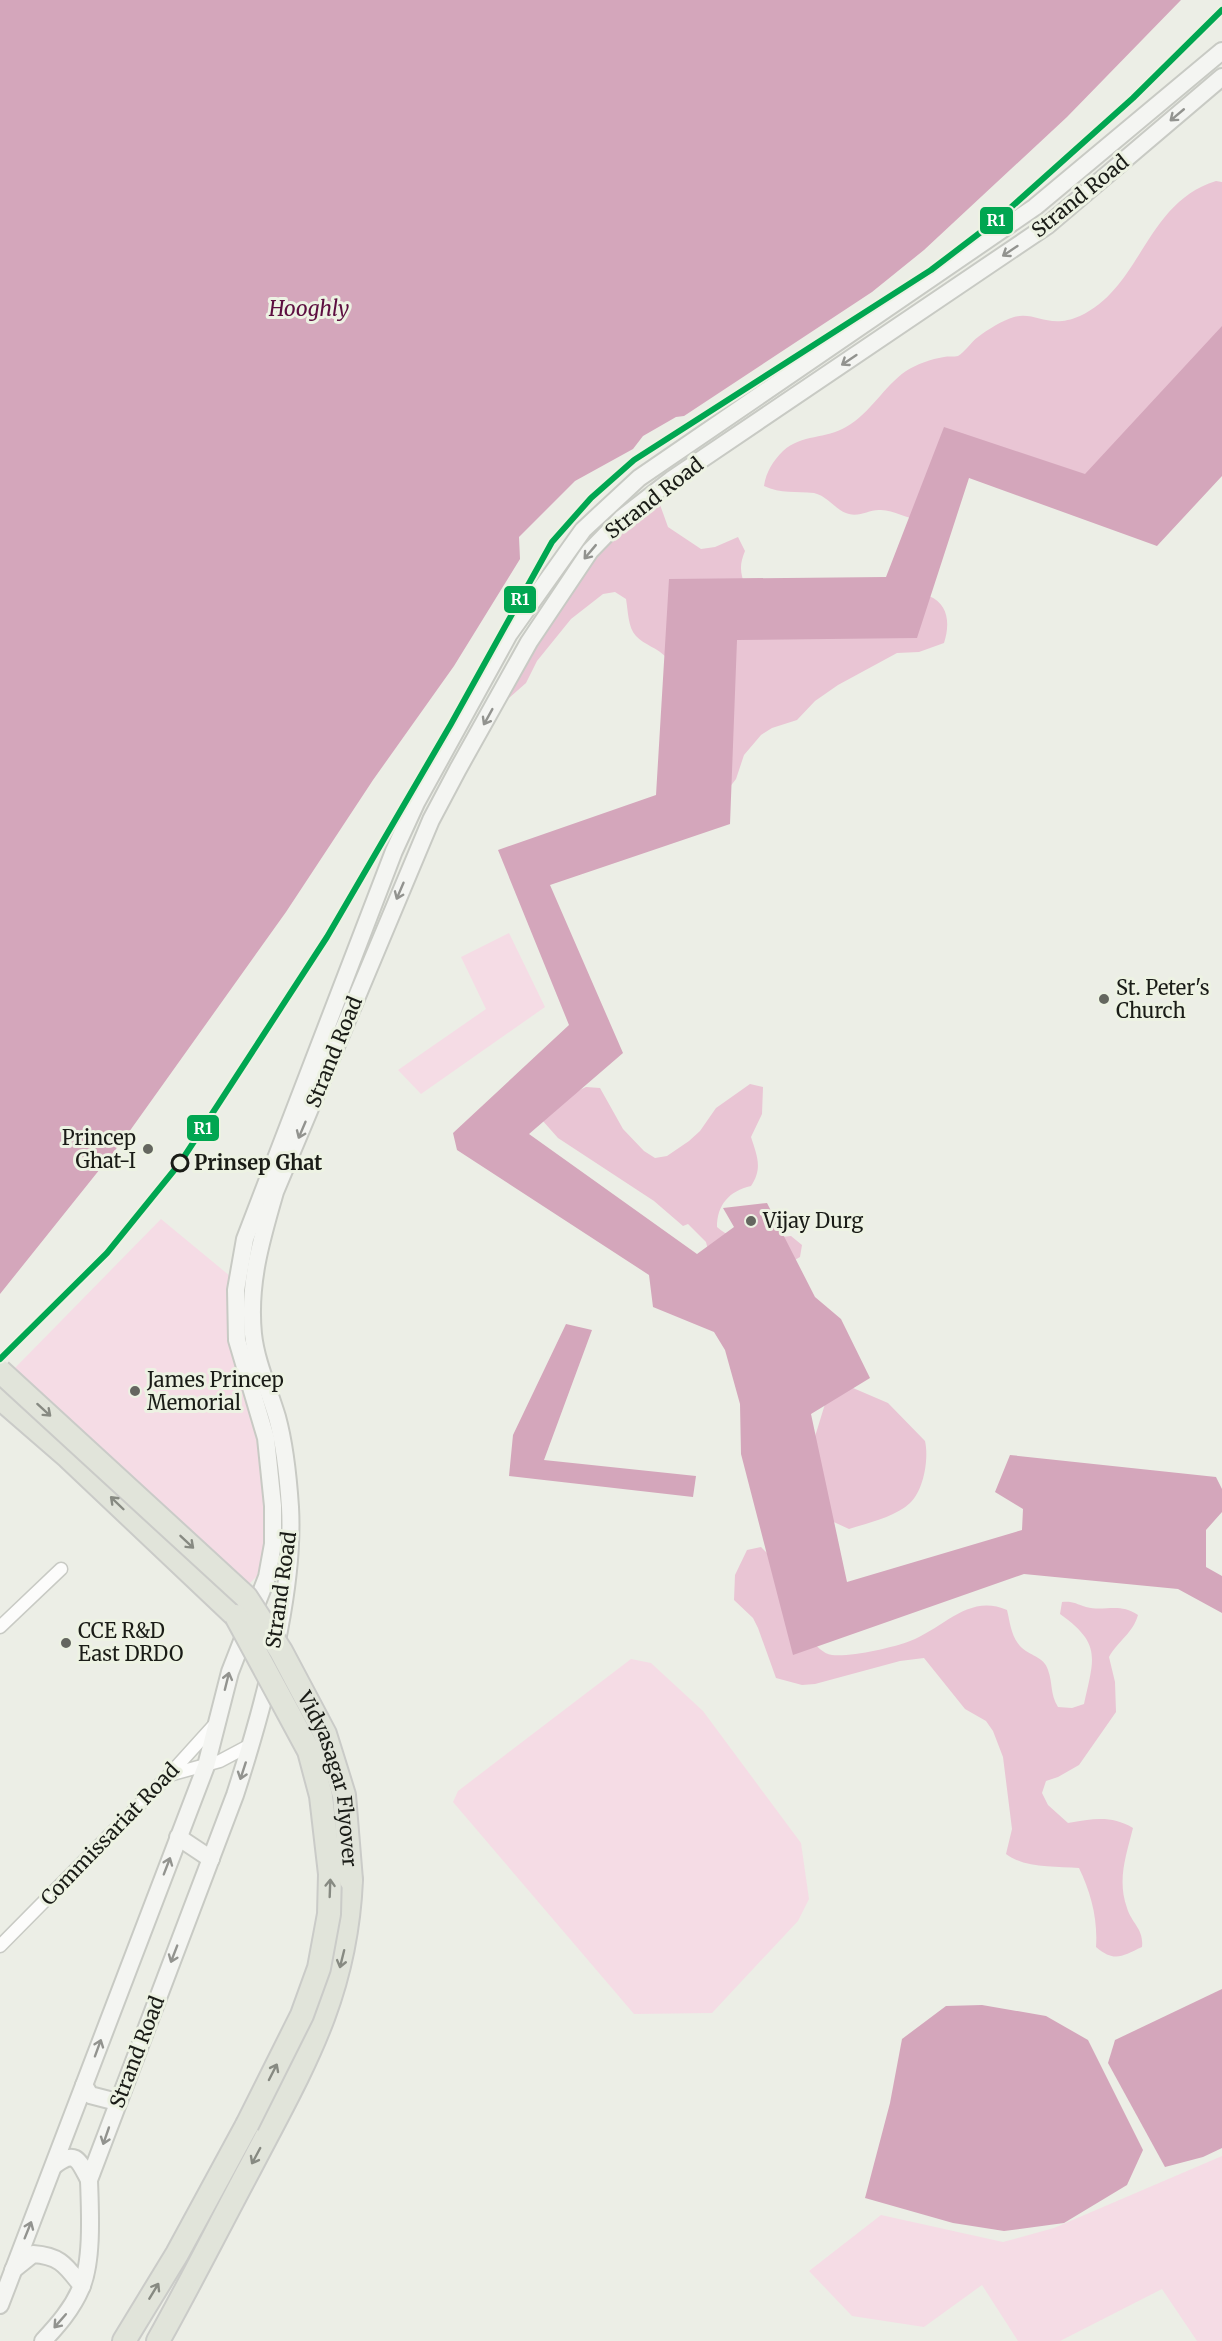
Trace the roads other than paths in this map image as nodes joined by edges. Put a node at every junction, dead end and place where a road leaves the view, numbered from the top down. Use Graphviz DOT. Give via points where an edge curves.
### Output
graph roads {
  1 [pos="1222,51"];
  2 [pos="1222,77"];
  3 [pos="1035,207"];
  4 [pos="1047,225"];
  5 [pos="509,634"];
  6 [pos="529,642"];
  7 [pos="0,1371"];
  8 [pos="0,1398"];
  9 [pos="61,1569"];
  10 [pos="0,1627"];
  11 [pos="218,1720"];
  12 [pos="252,1744"];
  13 [pos="206,1766"];
  14 [pos="169,1775"];
  15 [pos="178,1837"];
  16 [pos="211,1859"];
  17 [pos="0,1946"];
  18 [pos="84,2085"];
  19 [pos="117,2102"];
  20 [pos="54,2165"];
  21 [pos="89,2180"];
  22 [pos="12,2271"];
  23 [pos="82,2286"];
  24 [pos="0,2305"];
  25 [pos="42,2341"];
  26 [pos="124,2341"];
  27 [pos="158,2341"];
  1 -- 3 [label="main road, Strand Road"];
  2 -- 4 [label="main road, Strand Road, one-way"];
  3 -- 4 [label="main road"];
  3 -- 5 [label="main road, Strand Road" via="639,477 583,531"];
  4 -- 6 [label="main road, Strand Road, one-way" via="671,480 622,518 590,551"];
  5 -- 6 [label="main road"];
  11 -- 5 [label="main road, Strand Road, one-way" via="230,1672 267,1577 273,1545 266,1438 237,1340 236,1290 245,1239 394,851 416,803"];
  6 -- 12 [label="main road, Strand Road, one-way" via="431,820 275,1192 257,1253 251,1292 253,1337 283,1447 290,1537 280,1619"];
  7 -- 27 [label="highway, Vidyasagar Flyover, one-way, bridge" via="246,1598 281,1651 325,1734 344,1795 351,1880 349,1916 331,2002 310,2053"];
  26 -- 8 [label="highway, Vidyasagar Flyover, one-way, bridge" via="209,2194 302,2015 319,1968 329,1914 330,1874 323,1806 309,1751 236,1616"];
  9 -- 10 [label="street"];
  11 -- 13 [label="main road, Strand Road"];
  11 -- 14 [label="street, Commissariat Road"];
  12 -- 13 [label="street"];
  12 -- 16 [label="main road, Strand Road, one-way"];
  13 -- 14 [label="street"];
  13 -- 15 [label="main road, Strand Road"];
  14 -- 17 [label="street, Commissariat Road"];
  15 -- 16 [label="main road"];
  18 -- 15 [label="main road, Strand Road, one-way"];
  16 -- 19 [label="main road, Strand Road, one-way"];
  18 -- 19 [label="main road" via="90,2095"];
  18 -- 20 [label="main road, Strand Road"];
  19 -- 21 [label="main road, Strand Road, one-way"];
  20 -- 21 [label="main road" via="74,2157"];
  22 -- 20 [label="main road, Strand Road, one-way"];
  21 -- 23 [label="main road, Strand Road" via="90,2233"];
  22 -- 23 [label="main road" via="33,2254 52,2256 66,2265"];
  22 -- 24 [label="main road, Strand Road"];
  23 -- 25 [label="main road, Strand Road, one-way" via="66,2315"];
}
